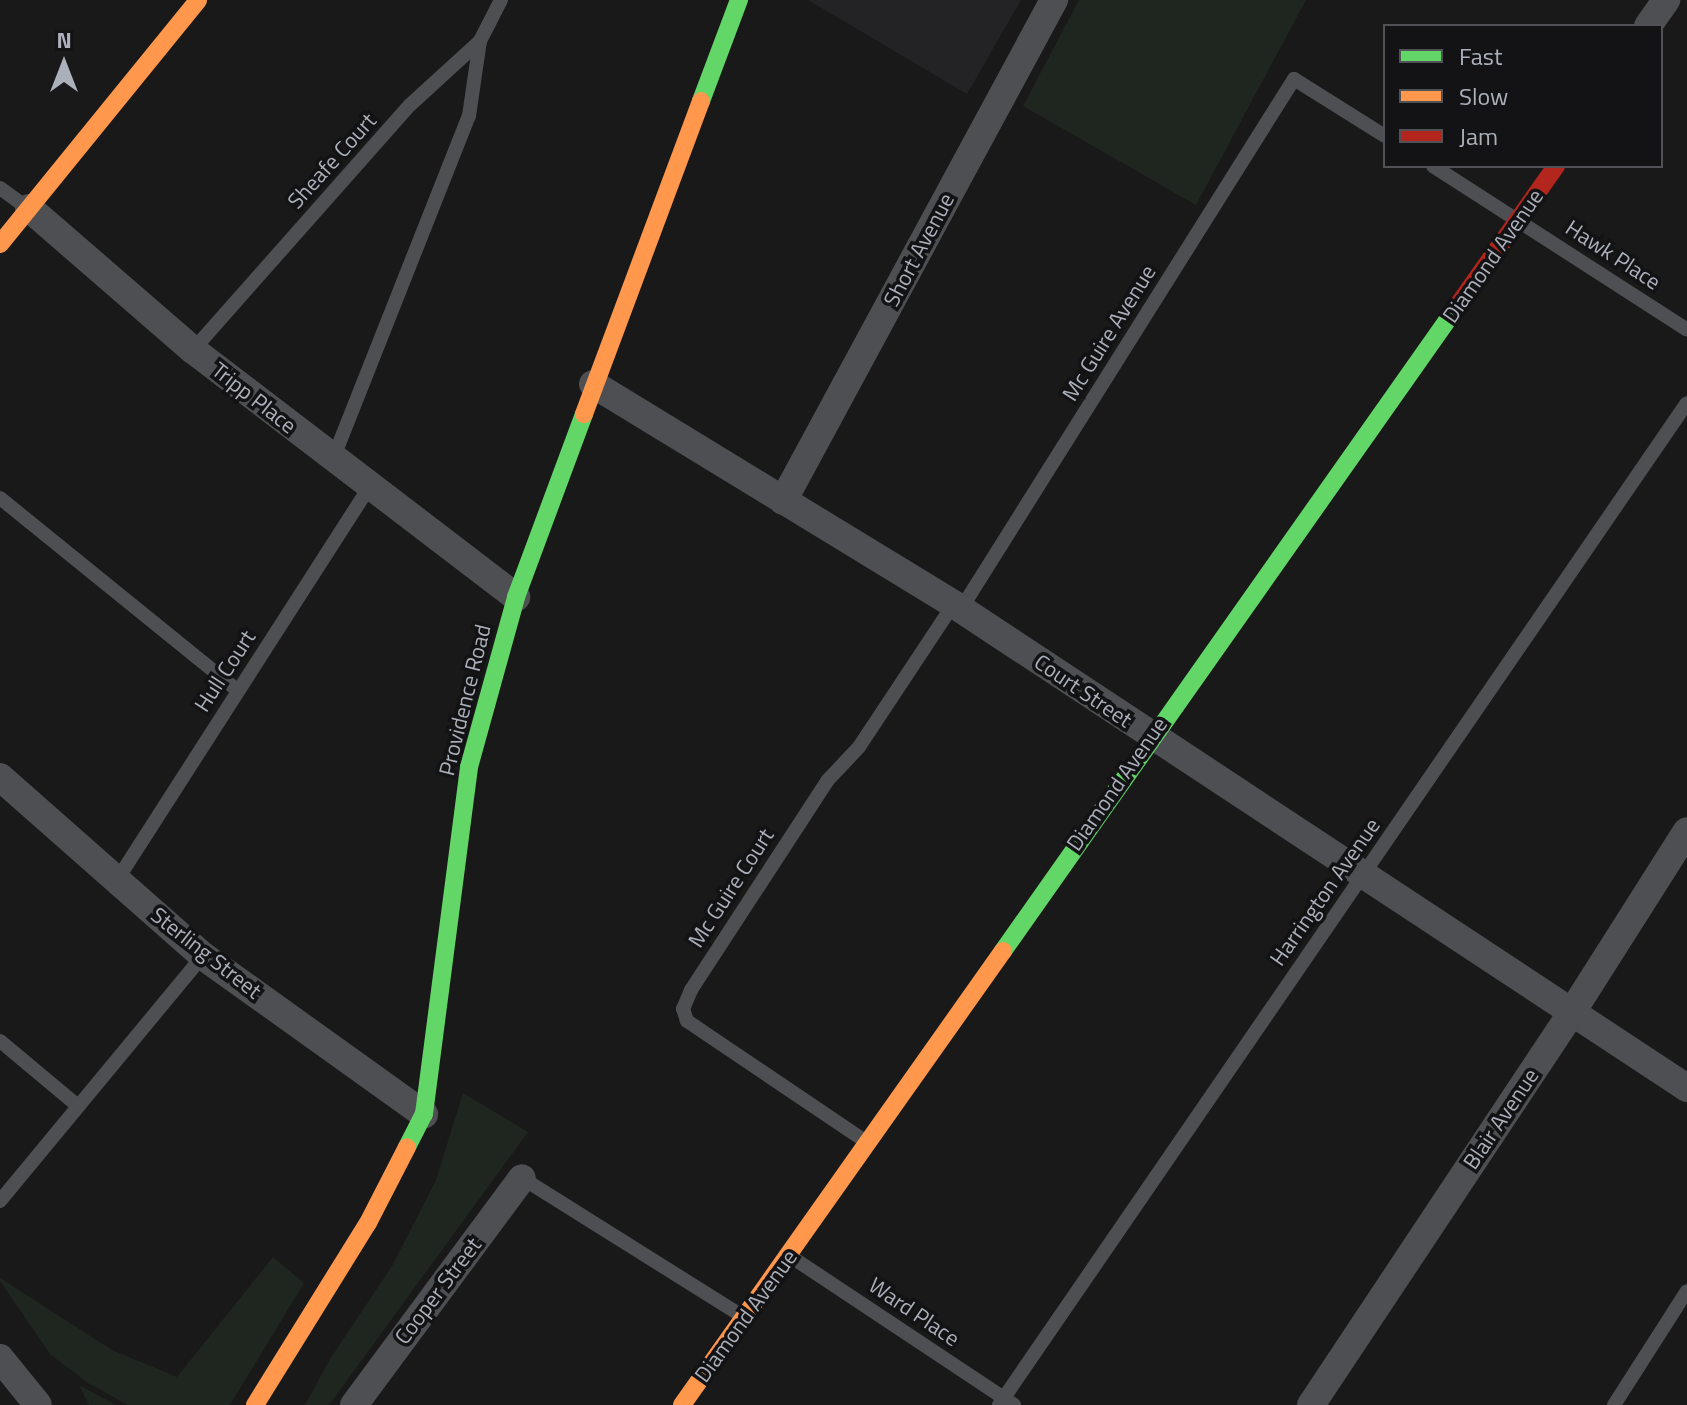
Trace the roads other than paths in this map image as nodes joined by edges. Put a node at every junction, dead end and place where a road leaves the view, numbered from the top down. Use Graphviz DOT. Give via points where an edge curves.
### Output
graph roads {
  1 [pos="501,0"];
  2 [pos="739,0"];
  3 [pos="1054,0"];
  4 [pos="1666,0"];
  5 [pos="195,1"];
  6 [pos="1649,24"];
  7 [pos="480,41"];
  8 [pos="1383,135"];
  9 [pos="1436,168"];
  10 [pos="1555,168"];
  11 [pos="0,188"];
  12 [pos="29,208"];
  13 [pos="1520,220"];
  14 [pos="0,244"];
  15 [pos="1687,330"];
  16 [pos="193,350"];
  17 [pos="593,384"];
  18 [pos="1687,403"];
  19 [pos="333,460"];
  20 [pos="370,486"];
  21 [pos="0,498"];
  22 [pos="783,501"];
  23 [pos="516,597"];
  24 [pos="957,607"];
  25 [pos="238,691"];
  26 [pos="1151,736"];
  27 [pos="0,777"];
  28 [pos="1687,831"];
  29 [pos="1363,875"];
  30 [pos="117,880"];
  31 [pos="203,956"];
  32 [pos="1572,1012"];
  33 [pos="0,1041"];
  34 [pos="1687,1088"];
  35 [pos="78,1106"];
  36 [pos="424,1114"];
  37 [pos="868,1144"];
  38 [pos="522,1178"];
  39 [pos="0,1201"];
  40 [pos="790,1256"];
  41 [pos="1687,1291"];
  42 [pos="744,1317"];
  43 [pos="0,1358"];
  44 [pos="1006,1403"];
  45 [pos="38,1405"];
  46 [pos="255,1405"];
  47 [pos="354,1405"];
  48 [pos="682,1405"];
  49 [pos="1311,1405"];
  50 [pos="1614,1405"];
  1 -- 7 [label="lane, Sheafe Court"];
  2 -- 17 [label="main road, Providence Road"];
  3 -- 22 [label="street, Short Avenue"];
  4 -- 6 [label="street"];
  5 -- 12 [label="main road"];
  7 -- 16 [label="lane, Sheafe Court" via="410,105"];
  7 -- 19 [label="lane" via="469,116"];
  8 -- 24 [label="lane, Mc Guire Avenue" via="1294,79"];
  9 -- 13 [label="lane, Hawk Place"];
  10 -- 13 [label="main road, Diamond Avenue"];
  11 -- 12 [label="lane, Tripp Place"];
  12 -- 14 [label="main road"];
  12 -- 16 [label="street, Tripp Place"];
  13 -- 15 [label="lane, Hawk Place"];
  13 -- 26 [label="main road, Diamond Avenue"];
  16 -- 19 [label="street, Tripp Place"];
  17 -- 22 [label="street, Court Street"];
  17 -- 23 [label="main road, Providence Road"];
  18 -- 29 [label="lane, Harrington Avenue"];
  19 -- 20 [label="street, Tripp Place"];
  20 -- 23 [label="street, Tripp Place"];
  20 -- 25 [label="lane, Hull Court"];
  21 -- 25 [label="lane"];
  22 -- 24 [label="street, Court Street"];
  23 -- 36 [label="main road, Providence Road" via="469,767"];
  24 -- 26 [label="street, Court Street"];
  24 -- 37 [label="lane, Mc Guire Court" via="859,747 827,781 683,1009 687,1021"];
  25 -- 30 [label="lane, Hull Court"];
  26 -- 29 [label="street, Court Street"];
  26 -- 37 [label="main road, Diamond Avenue"];
  27 -- 30 [label="street, Sterling Street"];
  28 -- 32 [label="street, Blair Avenue"];
  29 -- 32 [label="street, Court Street"];
  29 -- 44 [label="lane, Harrington Avenue"];
  30 -- 31 [label="street, Sterling Street"];
  31 -- 35 [label="lane"];
  31 -- 36 [label="street, Sterling Street"];
  32 -- 34 [label="street, Court Street"];
  32 -- 49 [label="street, Blair Avenue"];
  33 -- 35 [label="lane"];
  35 -- 39 [label="lane"];
  36 -- 46 [label="main road, Providence Road" via="368,1223"];
  37 -- 40 [label="main road, Diamond Avenue"];
  38 -- 42 [label="lane"];
  38 -- 47 [label="street, Cooper Street"];
  40 -- 42 [label="main road, Diamond Avenue"];
  40 -- 44 [label="lane, Ward Place"];
  41 -- 50 [label="lane"];
  42 -- 48 [label="main road, Diamond Avenue"];
  43 -- 45 [label="street"];
}
